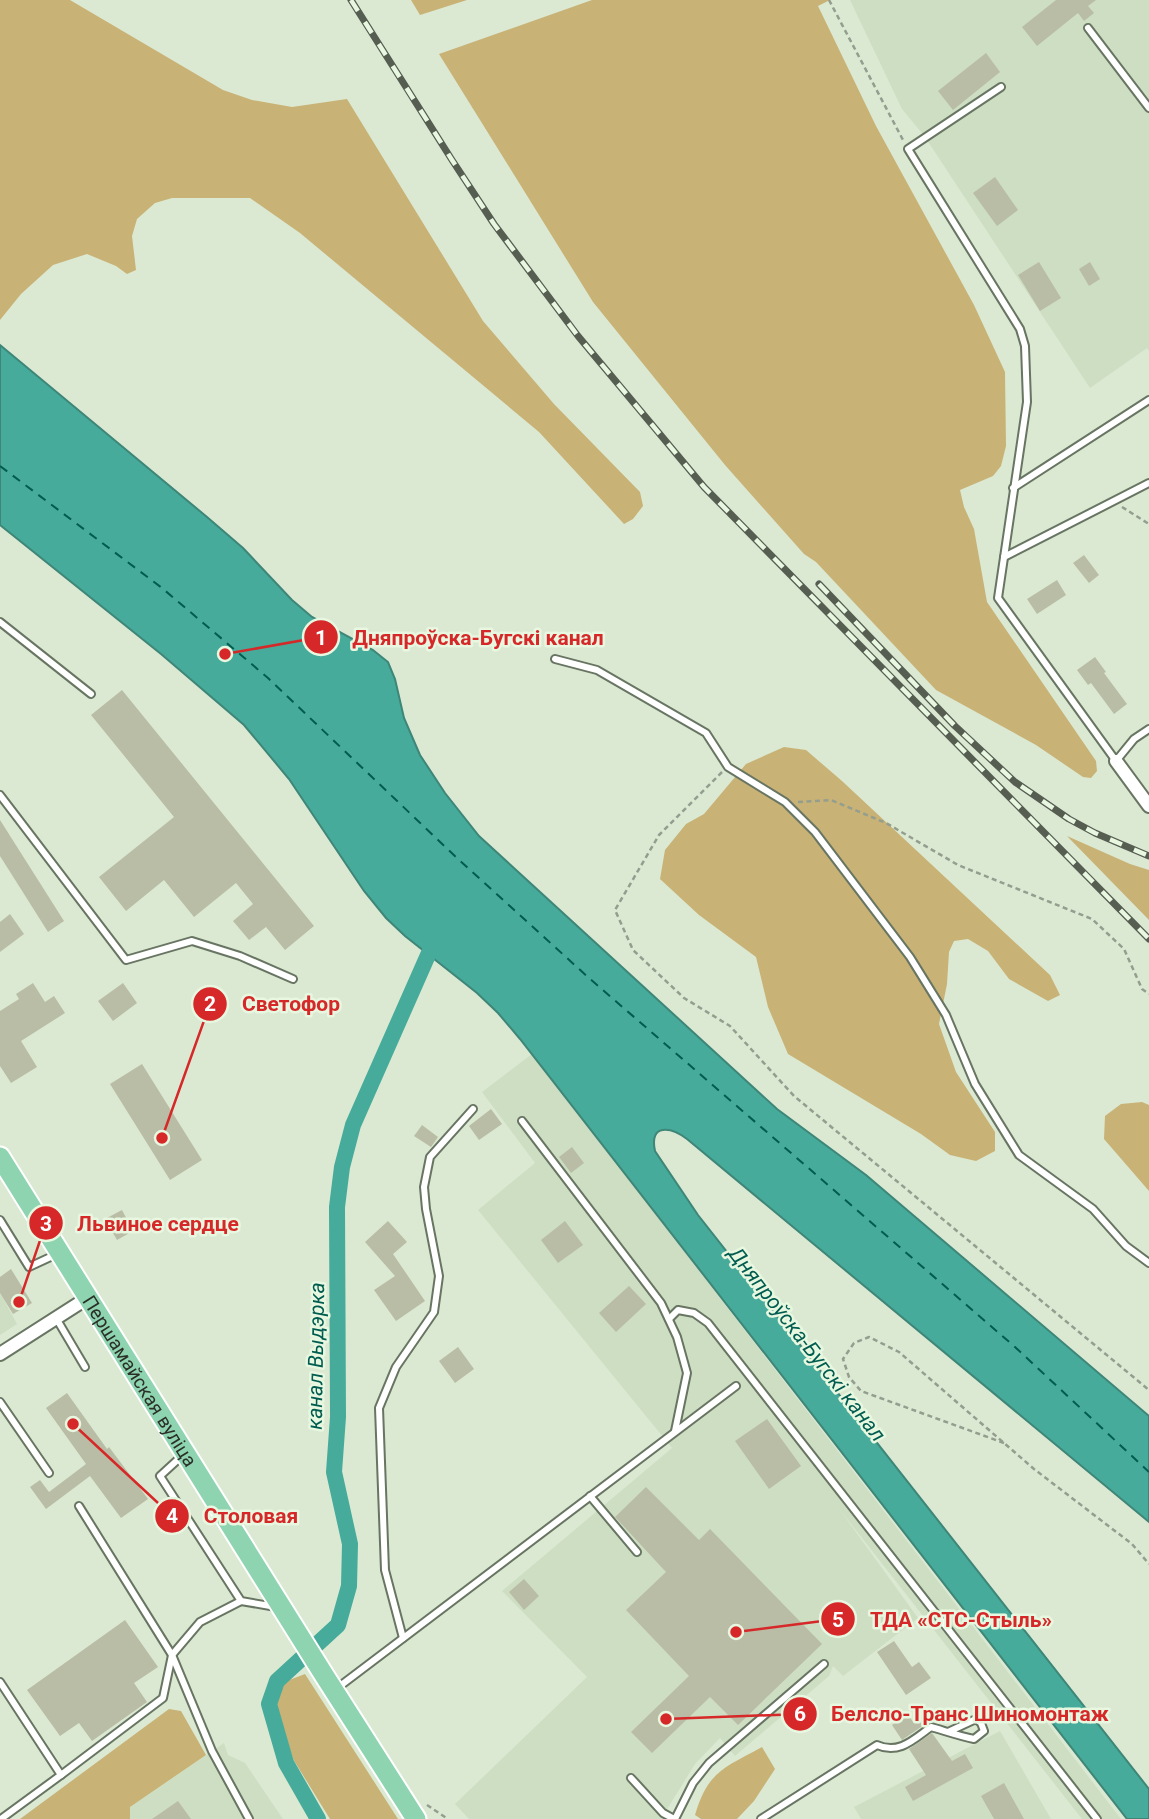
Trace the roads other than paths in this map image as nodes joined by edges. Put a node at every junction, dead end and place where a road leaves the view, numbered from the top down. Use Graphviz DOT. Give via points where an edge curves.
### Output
graph roads {
  1 [pos="1088,28"];
  2 [pos="1001,87"];
  3 [pos="1149,108"];
  4 [pos="1149,400"];
  5 [pos="1149,483"];
  6 [pos="1013,488"];
  7 [pos="1004,557"];
  8 [pos="0,622"];
  9 [pos="555,659"];
  10 [pos="91,694"];
  11 [pos="1149,729"];
  12 [pos="1116,761"];
  13 [pos="0,795"];
  14 [pos="1149,806"];
  15 [pos="293,979"];
  16 [pos="473,1109"];
  17 [pos="522,1121"];
  18 [pos="0,1157"];
  19 [pos="0,1220"];
  20 [pos="60,1252"];
  21 [pos="1149,1263"];
  22 [pos="89,1297"];
  23 [pos="56,1318"];
  24 [pos="669,1319"];
  25 [pos="0,1354"];
  26 [pos="85,1367"];
  27 [pos="736,1386"];
  28 [pos="0,1402"];
  29 [pos="675,1431"];
  30 [pos="185,1452"];
  31 [pos="49,1473"];
  32 [pos="590,1496"];
  33 [pos="79,1506"];
  34 [pos="637,1552"];
  35 [pos="241,1601"];
  36 [pos="282,1608"];
  37 [pos="403,1639"];
  38 [pos="173,1655"];
  39 [pos="824,1664"];
  40 [pos="329,1683"];
  41 [pos="1,1687"];
  42 [pos="948,1732"];
  43 [pos="61,1774"];
  44 [pos="631,1778"];
  45 [pos="1,1819"];
  46 [pos="248,1819"];
  47 [pos="416,1819"];
  48 [pos="674,1819"];
  49 [pos="761,1819"];
  50 [pos="1097,1819"];
  1 -- 3 [label="lane"];
  2 -- 6 [label="lane" via="908,149 1020,329 1027,402"];
  4 -- 6 [label="lane"];
  5 -- 7 [label="lane"];
  6 -- 7 [label="lane"];
  7 -- 12 [label="lane" via="998,598"];
  8 -- 10 [label="lane"];
  9 -- 21 [label="lane" via="597,670 706,733 728,767 785,802 815,832 910,957 946,1015 975,1084 1019,1155 1093,1209 1126,1246"];
  11 -- 12 [label="lane"];
  12 -- 14 [label="street"];
  13 -- 15 [label="lane" via="126,960 192,941"];
  16 -- 37 [label="lane" via="430,1157 424,1187 439,1276 434,1312 396,1367 380,1408 385,1570"];
  17 -- 24 [label="lane"];
  18 -- 20 [label="main road, Першамайская вуліца"];
  19 -- 20 [label="lane" via="29,1267"];
  20 -- 22 [label="main road, Першамайская вуліца"];
  22 -- 23 [label="street"];
  22 -- 30 [label="main road, Першамайская вуліца"];
  23 -- 25 [label="street"];
  23 -- 26 [label="lane"];
  24 -- 29 [label="lane" via="687,1373"];
  24 -- 50 [label="lane" via="678,1310 694,1313 708,1323"];
  27 -- 29 [label="lane"];
  28 -- 31 [label="lane"];
  29 -- 32 [label="lane"];
  30 -- 35 [label="lane" via="160,1476"];
  30 -- 36 [label="main road, Першамайская вуліца"];
  32 -- 34 [label="lane"];
  32 -- 37 [label="lane"];
  33 -- 38 [label="lane"];
  35 -- 36 [label="lane"];
  35 -- 38 [label="lane" via="200,1622"];
  36 -- 40 [label="main road, Першамайская вуліца"];
  37 -- 40 [label="lane"];
  38 -- 43 [label="lane" via="163,1698"];
  38 -- 46 [label="lane" via="212,1751"];
  39 -- 48 [label="lane" via="709,1763"];
  40 -- 47 [label="main road, Першамайская вуліца"];
  41 -- 43 [label="lane"];
  42 -- 42 [label="lane" via="974,1739 984,1731 976,1719"];
  42 -- 49 [label="lane" via="931,1727 903,1747 877,1745"];
  43 -- 45 [label="lane"];
  44 -- 48 [label="lane"];
}
